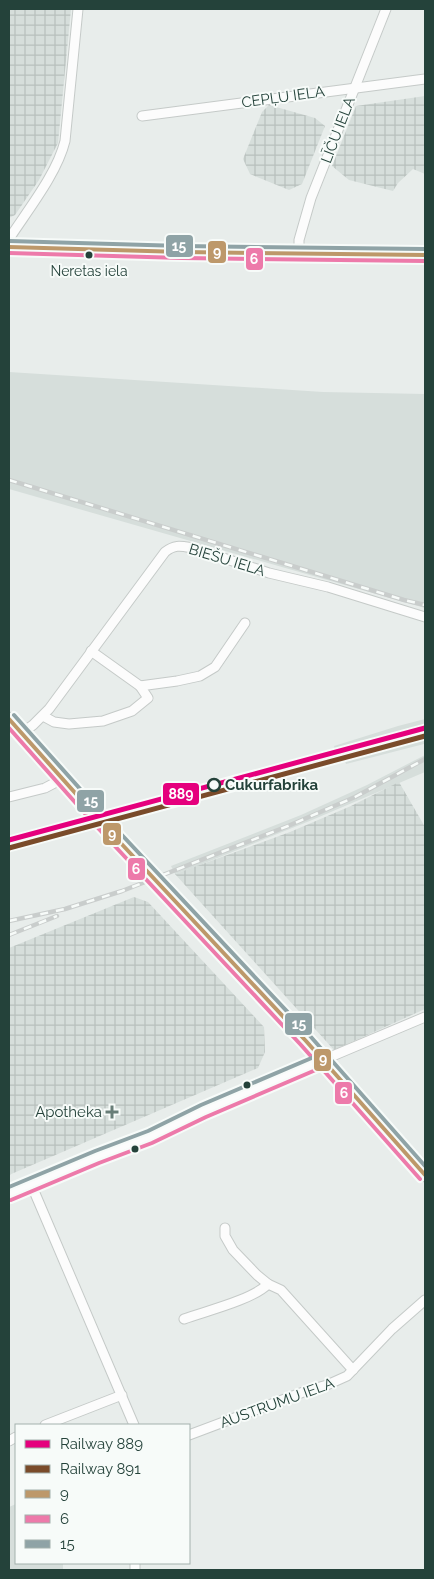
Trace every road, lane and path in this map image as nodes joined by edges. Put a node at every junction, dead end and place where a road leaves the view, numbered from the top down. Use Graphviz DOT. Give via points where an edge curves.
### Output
graph roads {
  1 [pos="78,9"];
  2 [pos="386,9"];
  3 [pos="425,79"];
  4 [pos="354,88"];
  5 [pos="142,116"];
  6 [pos="9,240"];
  7 [pos="9,247"];
  8 [pos="299,253"];
  9 [pos="425,255"];
  10 [pos="425,617"];
  11 [pos="245,623"];
  12 [pos="91,651"];
  13 [pos="140,686"];
  14 [pos="43,716"];
  15 [pos="9,719"];
  16 [pos="22,733"];
  17 [pos="62,779"];
  18 [pos="9,797"];
  19 [pos="425,1017"];
  20 [pos="323,1060"];
  21 [pos="425,1176"];
  22 [pos="31,1184"];
  23 [pos="9,1194"];
  24 [pos="225,1228"];
  25 [pos="268,1284"];
  26 [pos="425,1300"];
  27 [pos="184,1319"];
  28 [pos="353,1370"];
  29 [pos="122,1395"];
  30 [pos="48,1424"];
  31 [pos="134,1424"];
  32 [pos="190,1435"];
  1 -- 6 [label="street" via="62,153"];
  2 -- 4 [label="street, LĪČU IELA"];
  3 -- 4 [label="street, CEPĻU IELA"];
  4 -- 5 [label="street, CEPĻU IELA"];
  4 -- 8 [label="street, LĪČU IELA" via="311,198 299,240"];
  7 -- 8 [label="street"];
  8 -- 9 [label="street"];
  10 -- 12 [label="street, BIEŠU IELA" via="180,546 165,552"];
  11 -- 13 [label="street" via="215,667 200,676"];
  12 -- 13 [label="street"];
  12 -- 14 [label="street, BIEŠU IELA"];
  13 -- 14 [label="street" via="148,698 132,711 103,721 69,724"];
  14 -- 16 [label="street, BIEŠU IELA"];
  15 -- 16 [label="main road"];
  16 -- 17 [label="main road"];
  17 -- 18 [label="street" via="45,788"];
  17 -- 20 [label="main road"];
  19 -- 20 [label="street"];
  20 -- 21 [label="main road"];
  20 -- 22 [label="main road" via="150,1137"];
  22 -- 23 [label="main road"];
  22 -- 29 [label="street"];
  24 -- 25 [label="street" via="225,1236 233,1250"];
  25 -- 27 [label="street" via="262,1291"];
  25 -- 28 [label="street" via="281,1290"];
  26 -- 28 [label="street, AUSTRUMU IELA"];
  28 -- 32 [label="street, AUSTRUMU IELA" via="327,1385"];
  29 -- 30 [label="street"];
  29 -- 31 [label="street"];
}
